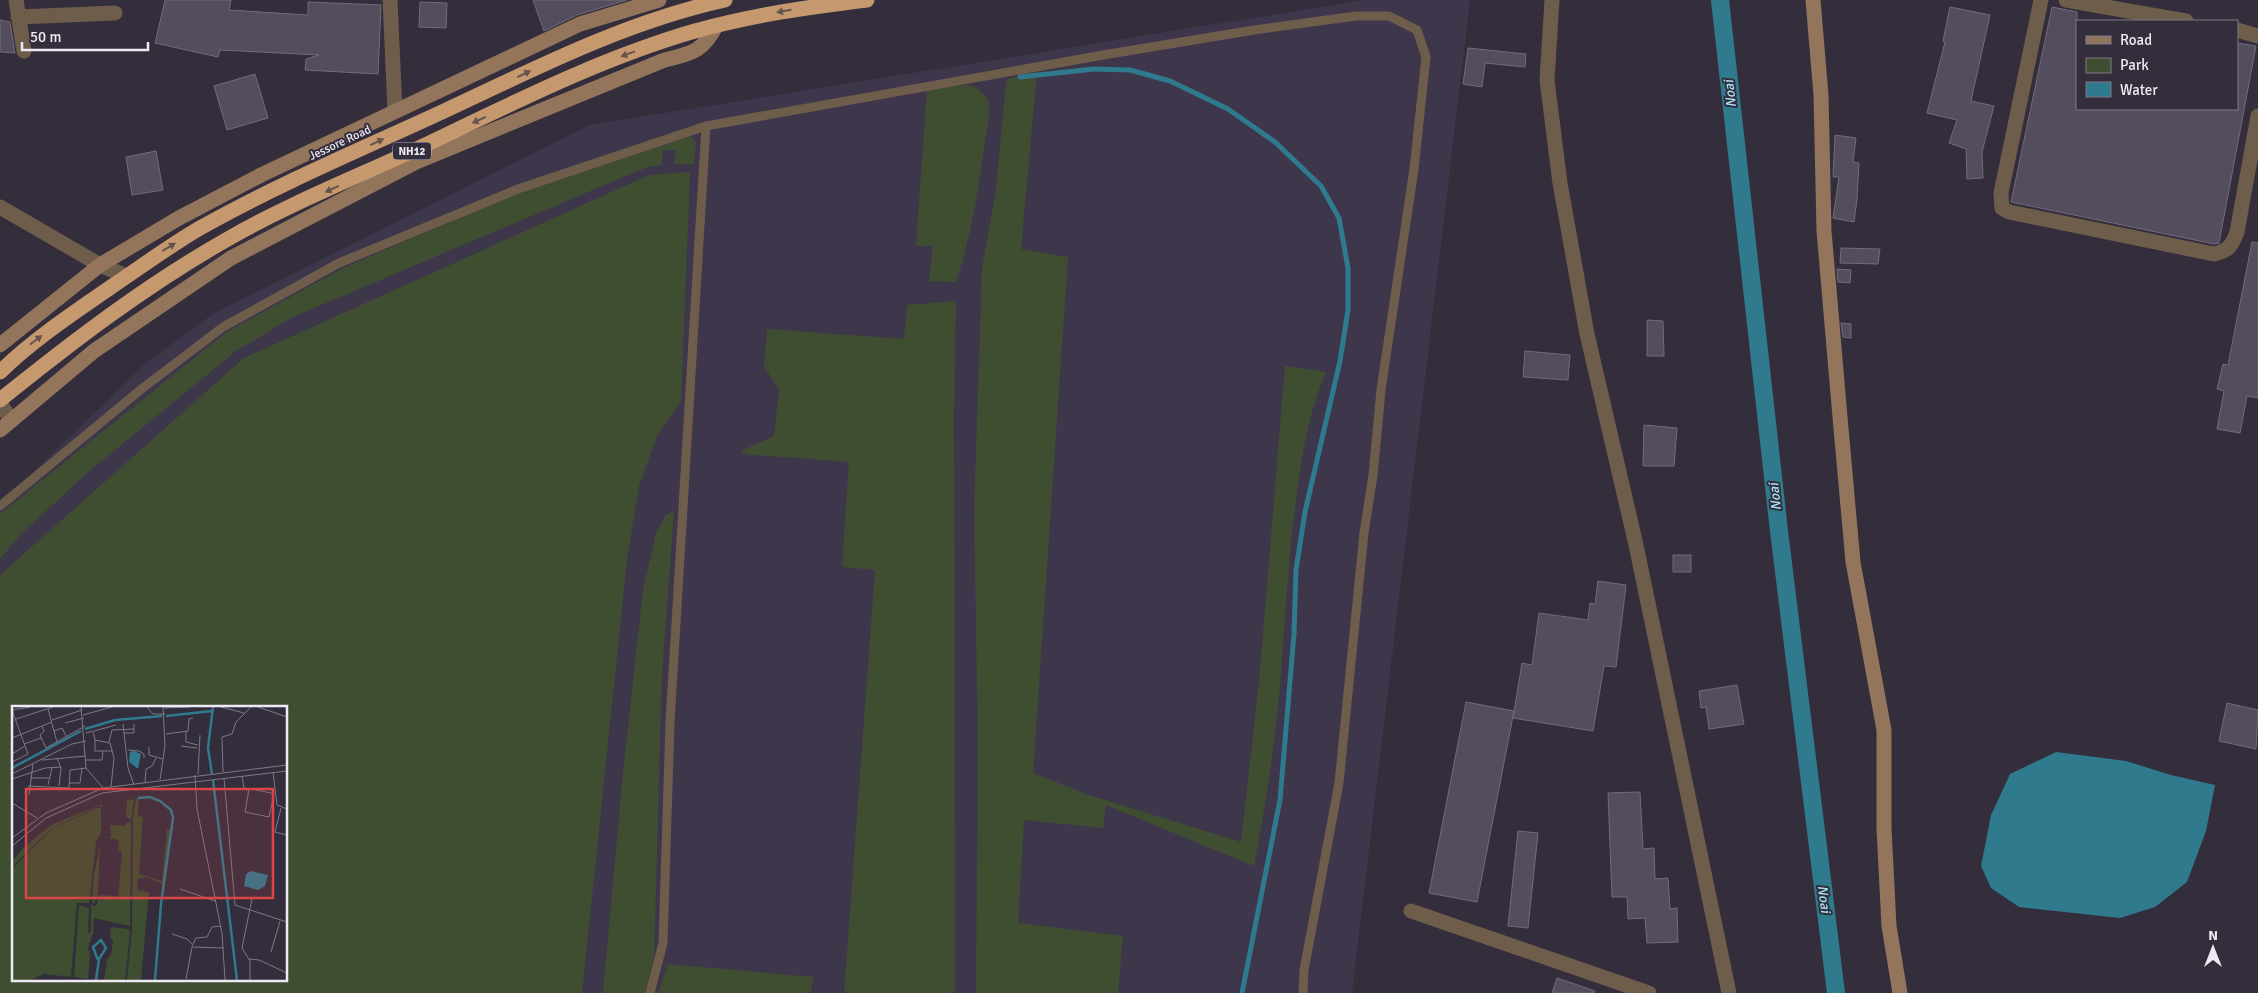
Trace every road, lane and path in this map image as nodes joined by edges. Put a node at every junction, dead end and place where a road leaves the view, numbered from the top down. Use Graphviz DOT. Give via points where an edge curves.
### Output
graph roads {
  1 [pos="16,0"];
  2 [pos="390,0"];
  3 [pos="659,0"];
  4 [pos="725,0"];
  5 [pos="867,0"];
  6 [pos="1552,0"];
  7 [pos="1813,0"];
  8 [pos="2041,0"];
  9 [pos="2066,0"];
  10 [pos="115,12"];
  11 [pos="18,17"];
  12 [pos="2180,20"];
  13 [pos="716,26"];
  14 [pos="2238,30"];
  15 [pos="2258,36"];
  16 [pos="24,51"];
  17 [pos="395,110"];
  18 [pos="2258,116"];
  19 [pos="706,126"];
  20 [pos="0,207"];
  21 [pos="100,265"];
  22 [pos="126,276"];
  23 [pos="0,345"];
  24 [pos="0,372"];
  25 [pos="0,400"];
  26 [pos="0,404"];
  27 [pos="6,425"];
  28 [pos="0,506"];
  29 [pos="1411,911"];
  30 [pos="650,993"];
  31 [pos="1303,993"];
  32 [pos="1649,993"];
  33 [pos="1729,993"];
  34 [pos="1900,993"];
  1 -- 11 [label="street"];
  2 -- 17 [label="street"];
  3 -- 17 [label="street" via="580,24"];
  22 -- 4 [label="highway, Jessore Road / NH12, one-way" via="211,223 295,180 590,43 642,23"];
  5 -- 13 [label="highway, NH12, one-way" via="789,10"];
  6 -- 33 [label="street" via="1548,80 1560,182 1587,334 1636,546"];
  7 -- 34 [label="street" via="1821,95 1824,231 1840,417 1853,562 1884,730 1884,829 1889,917"];
  8 -- 18 [label="street" via="2001,193 2002,208 2214,254 2226,251 2233,244 2237,232"];
  9 -- 12 [label="street"];
  10 -- 11 [label="street"];
  11 -- 16 [label="street"];
  13 -- 25 [label="highway, NH12, one-way" via="604,63 228,239 114,312"];
  13 -- 27 [label="street" via="707,42 692,53 662,61 416,162 231,258 94,351"];
  14 -- 15 [label="street"];
  17 -- 21 [label="street" via="261,175"];
  19 -- 28 [label="lane" via="518,189 338,263 223,327 144,387"];
  19 -- 30 [label="lane" via="671,713 663,944"];
  19 -- 31 [label="lane" via="1113,53 1310,22 1389,16 1417,30 1426,57 1414,169 1381,390 1338,783 1304,970"];
  20 -- 21 [label="street"];
  21 -- 22 [label="street"];
  21 -- 23 [label="street"];
  24 -- 22 [label="highway, Jessore Road / NH12, one-way" via="32,343"];
  26 -- 27 [label="street"];
  29 -- 32 [label="street"];
}
